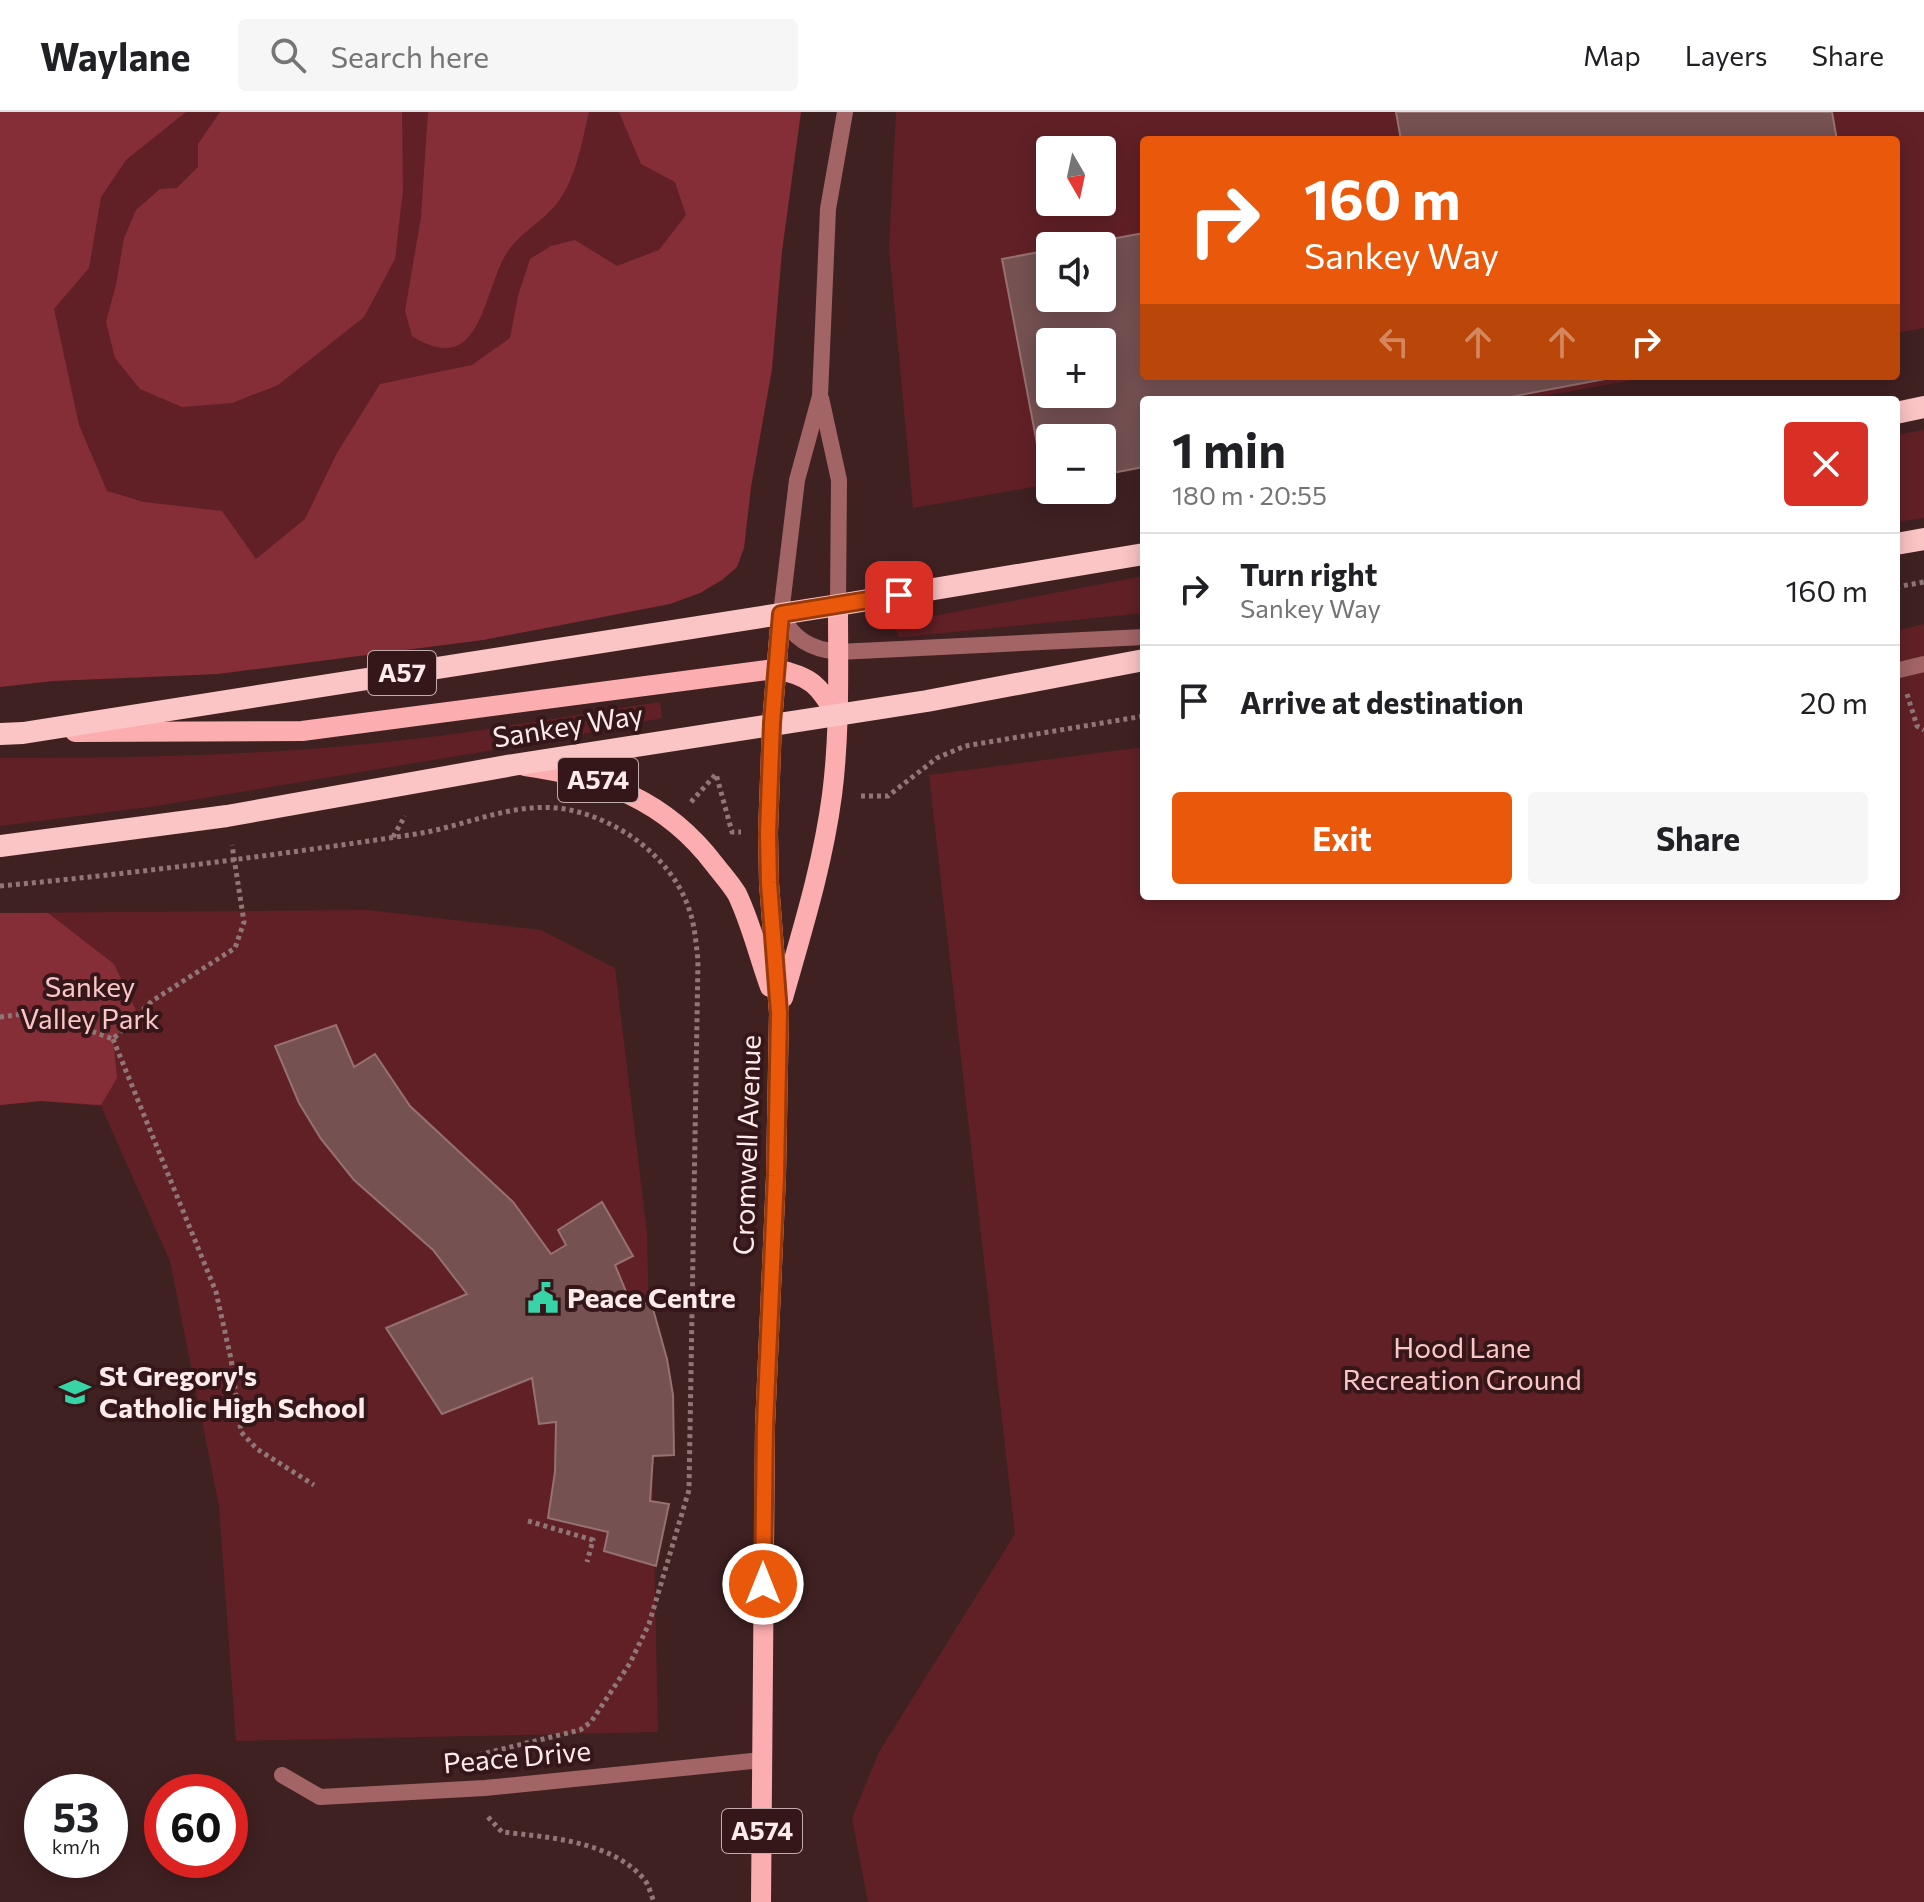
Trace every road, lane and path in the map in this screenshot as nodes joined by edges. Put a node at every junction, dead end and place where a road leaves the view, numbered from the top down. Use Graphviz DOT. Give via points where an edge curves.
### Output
graph roads {
  1 [pos="845,112"];
  2 [pos="820,396"];
  3 [pos="1924,407"];
  4 [pos="1900,412"];
  5 [pos="1924,539"];
  6 [pos="1900,543"];
  7 [pos="1140,555"];
  8 [pos="1924,582"];
  9 [pos="1900,586"];
  10 [pos="838,605"];
  11 [pos="781,614"];
  12 [pos="1140,637"];
  13 [pos="838,652"];
  14 [pos="1140,661"];
  15 [pos="1924,664"];
  16 [pos="775,669"];
  17 [pos="1900,670"];
  18 [pos="1900,673"];
  19 [pos="836,715"];
  20 [pos="1140,717"];
  21 [pos="772,723"];
  22 [pos="1924,730"];
  23 [pos="23,733"];
  24 [pos="0,734"];
  25 [pos="513,765"];
  26 [pos="888,796"];
  27 [pos="227,816"];
  28 [pos="0,846"];
  29 [pos="234,858"];
  30 [pos="0,886"];
  31 [pos="779,1013"];
  32 [pos="0,1017"];
  33 [pos="113,1039"];
  34 [pos="314,1485"];
  35 [pos="528,1521"];
  36 [pos="587,1562"];
  37 [pos="482,1754"];
  38 [pos="762,1760"];
  39 [pos="282,1775"];
  40 [pos="487,1813"];
  41 [pos="654,1902"];
  42 [pos="761,1902"];
  1 -- 2 [label="street" via="828,209"];
  2 -- 10 [label="street" via="839,480"];
  2 -- 11 [label="street" via="797,480"];
  3 -- 4 [label="highway"];
  5 -- 6 [label="highway"];
  7 -- 10 [label="highway, A57"];
  8 -- 9 [label="path"];
  10 -- 11 [label="highway, A57"];
  10 -- 13 [label="main road, Cromwell Avenue / A574"];
  11 -- 13 [label="street" via="801,642"];
  11 -- 16 [label="main road, Cromwell Avenue / A574"];
  11 -- 23 [label="highway, A57"];
  12 -- 13 [label="street"];
  13 -- 19 [label="main road, Cromwell Avenue / A574"];
  14 -- 19 [label="highway, Sankey Way"];
  15 -- 17 [label="street"];
  16 -- 19 [label="main road, A57" via="800,673 820,688"];
  16 -- 21 [label="main road, Cromwell Avenue / A574"];
  16 -- 23 [label="main road, A57" via="302,731"];
  18 -- 22 [label="path" via="1917,726"];
  19 -- 21 [label="highway, Sankey Way"];
  19 -- 31 [label="main road, Cromwell Avenue / A574" via="832,795 815,886"];
  20 -- 26 [label="path" via="965,746 937,758"];
  21 -- 25 [label="highway, Sankey Way"];
  21 -- 31 [label="main road, Cromwell Avenue / A574" via="768,869"];
  23 -- 24 [label="highway, A57"];
  25 -- 27 [label="highway, Sankey Way"];
  25 -- 31 [label="main road, A574" via="606,783 643,800 699,844 736,894"];
  27 -- 28 [label="highway, Sankey Way"];
  27 -- 29 [label="path"];
  29 -- 30 [label="path"];
  29 -- 33 [label="path" via="244,922 235,948 152,1001"];
  29 -- 37 [label="path" via="419,833 519,810 571,810 627,832 674,879 690,912 698,960 689,1490 649,1624 591,1722 580,1730"];
  31 -- 38 [label="main road, Cromwell Avenue / A574" via="765,1426"];
  32 -- 33 [label="path" via="39,1012"];
  33 -- 34 [label="path" via="216,1292 241,1432 257,1449"];
  35 -- 36 [label="path" via="593,1540"];
  38 -- 39 [label="street, Peace Drive" via="485,1788 320,1797"];
  38 -- 42 [label="main road, Cromwell Avenue / A574"];
  40 -- 41 [label="path" via="502,1832 592,1848 624,1862 646,1881"];
}
